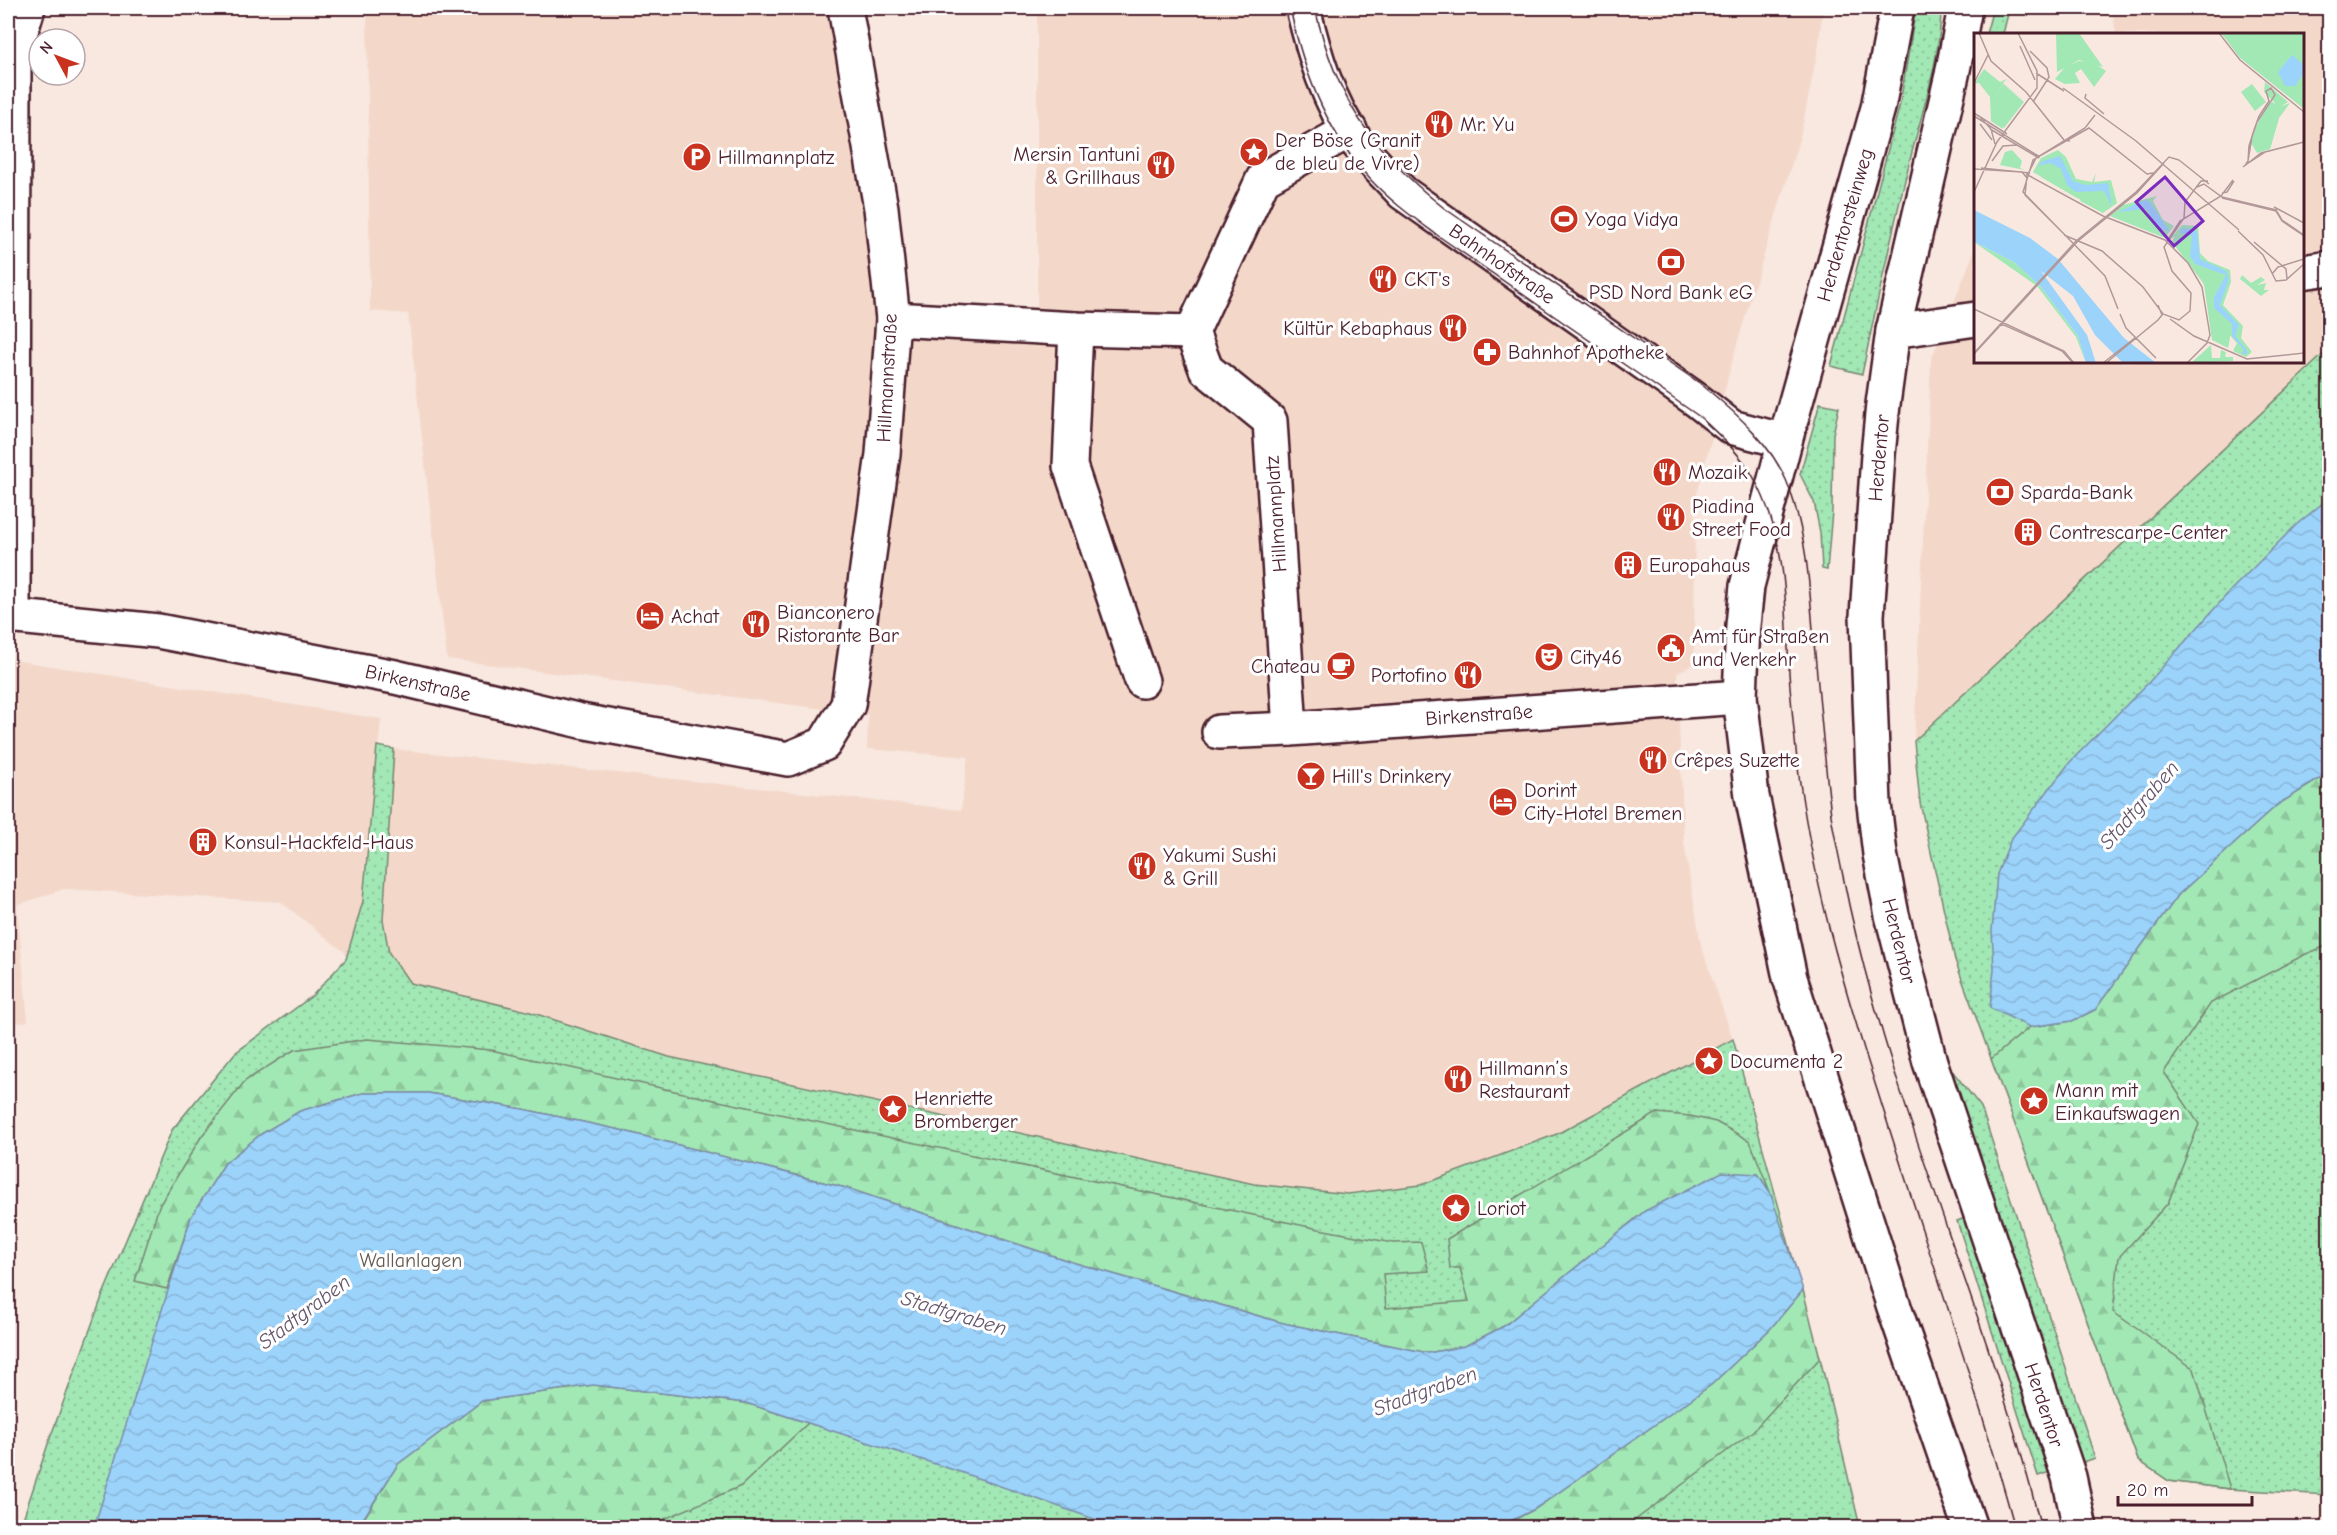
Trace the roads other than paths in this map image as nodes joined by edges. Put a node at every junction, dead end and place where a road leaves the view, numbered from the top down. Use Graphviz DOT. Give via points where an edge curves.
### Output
graph roads {
  1 [pos="28,8"];
  2 [pos="845,8"];
  3 [pos="1303,8"];
  4 [pos="1897,8"];
  5 [pos="1965,8"];
  6 [pos="1350,130"];
  7 [pos="2330,268"];
  8 [pos="2304,272"];
  9 [pos="892,319"];
  10 [pos="1974,319"];
  11 [pos="1076,329"];
  12 [pos="1893,331"];
  13 [pos="1192,332"];
  14 [pos="1785,441"];
  15 [pos="10,616"];
  16 [pos="1142,681"];
  17 [pos="1740,697"];
  18 [pos="1290,729"];
  19 [pos="1219,732"];
  20 [pos="824,744"];
  21 [pos="1970,1527"];
  22 [pos="2080,1527"];
  1 -- 15 [label="street" via="14,54"];
  2 -- 9 [label="street, Hillmannstraße" via="881,208"];
  3 -- 6 [label="street, Bahnhofstraße" via="1314,56"];
  4 -- 14 [label="street, Herdentorsteinweg" via="1878,108"];
  5 -- 12 [label="street"];
  6 -- 13 [label="street" via="1263,179"];
  6 -- 14 [label="street, Bahnhofstraße" via="1378,168 1436,218 1731,427"];
  7 -- 8 [label="street"];
  9 -- 11 [label="street"];
  9 -- 20 [label="street, Hillmannstraße" via="883,454 848,705"];
  10 -- 12 [label="street"];
  11 -- 13 [label="street"];
  11 -- 16 [label="street" via="1070,466"];
  12 -- 22 [label="street, Herdentor" via="1878,455 1867,616 1874,804 1880,854 1930,1062 2069,1477"];
  13 -- 18 [label="street, Hillmannplatz" via="1206,369 1270,421"];
  14 -- 17 [label="street" via="1747,586"];
  15 -- 20 [label="street, Birkenstraße" via="169,633 395,677 581,721 788,759"];
  17 -- 18 [label="street, Birkenstraße"];
  17 -- 21 [label="street" via="1752,796 1790,978 1894,1307"];
  18 -- 19 [label="street, Birkenstraße"];
}
